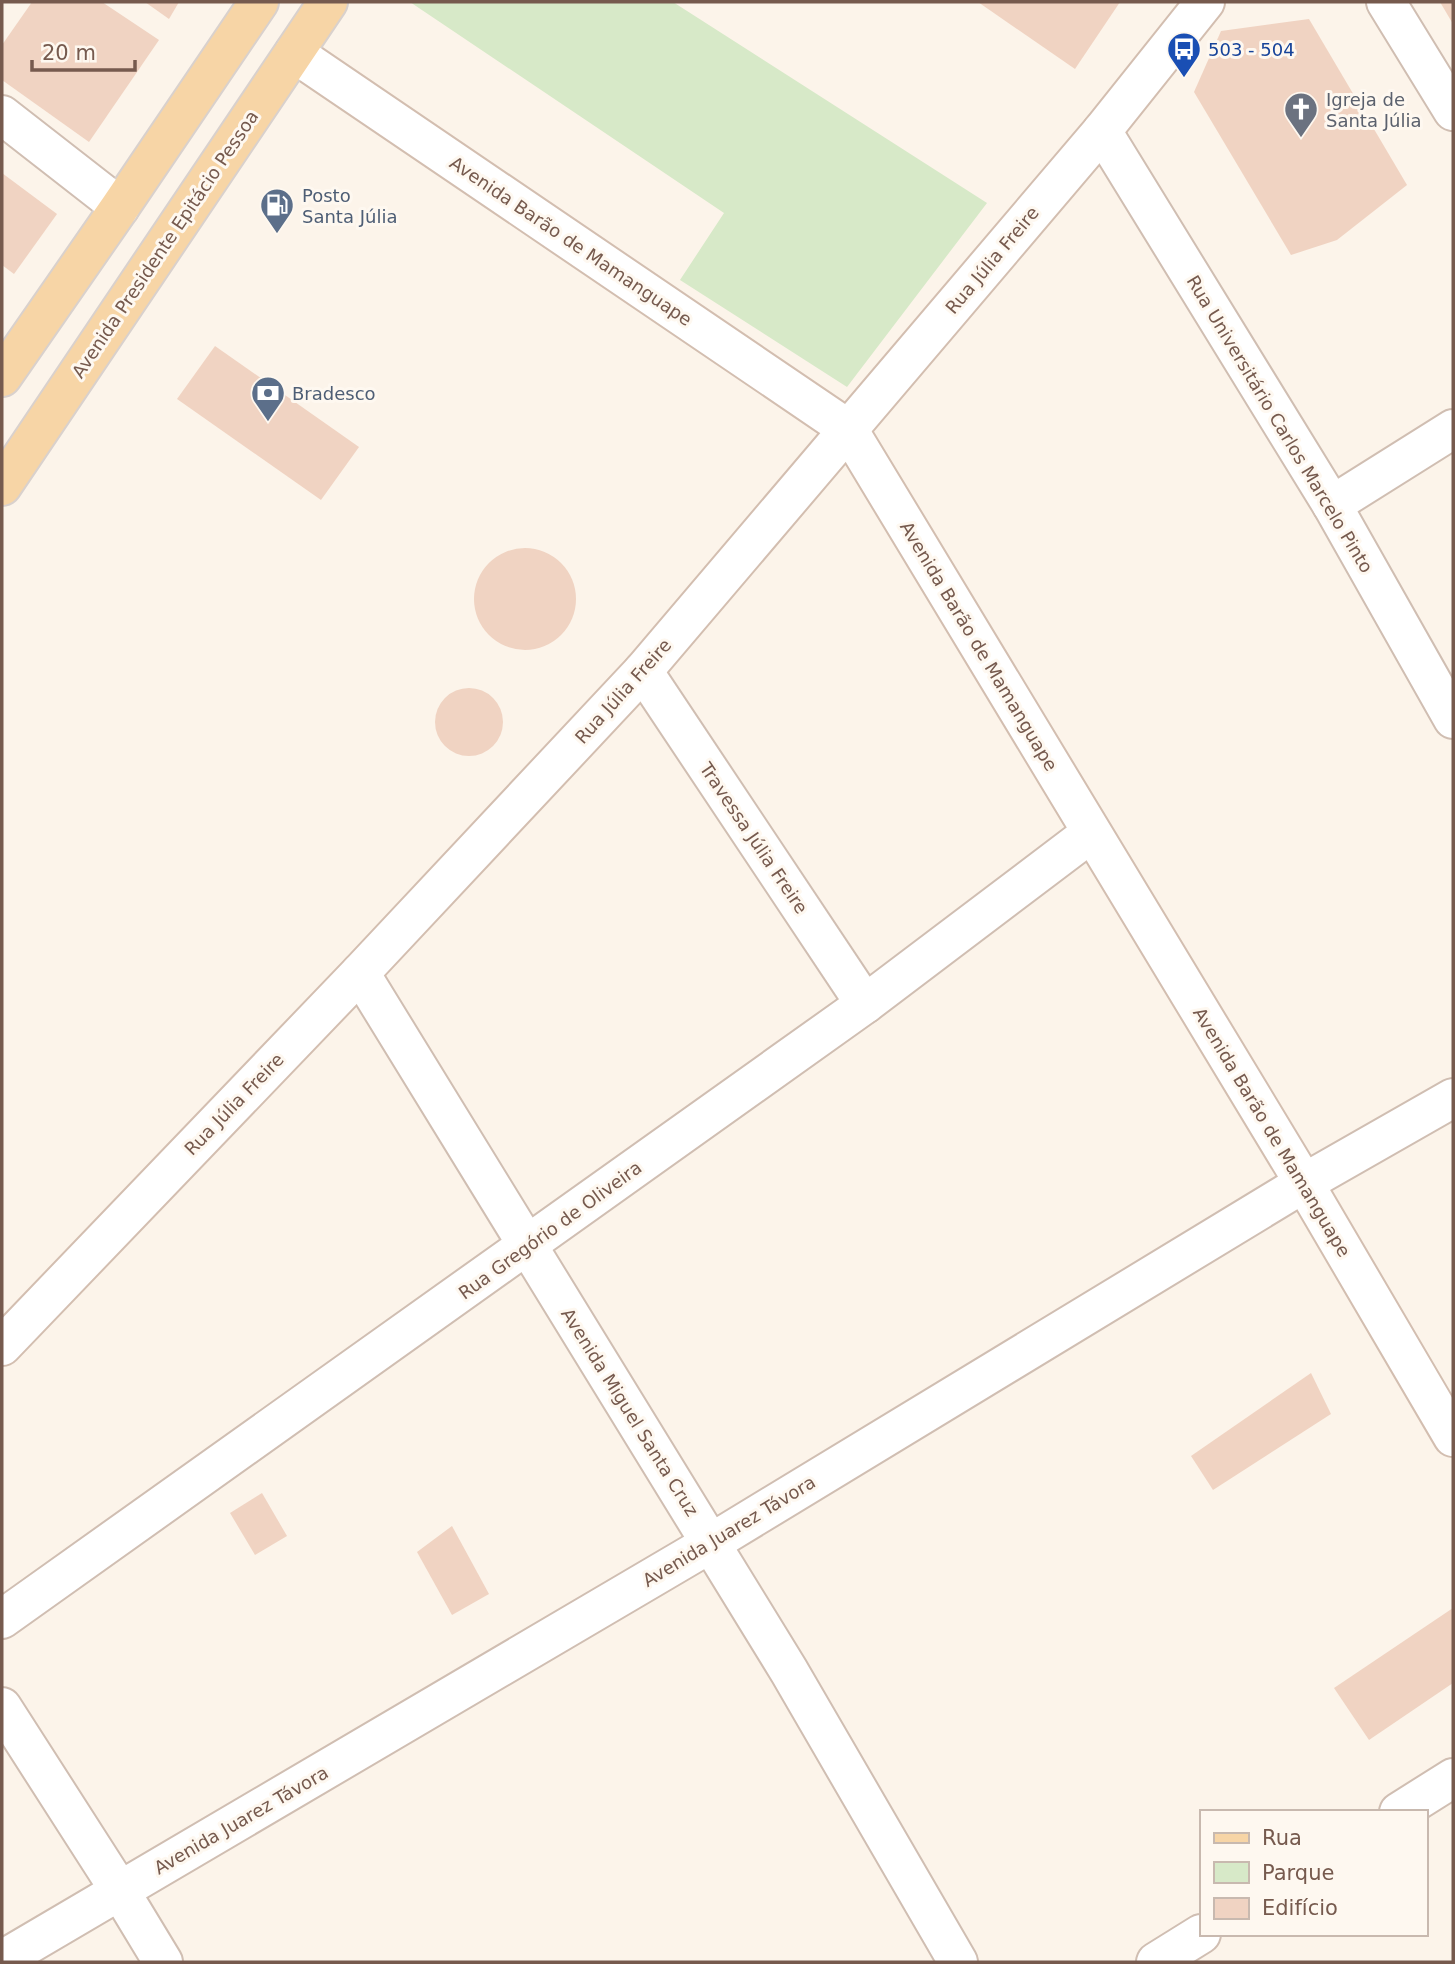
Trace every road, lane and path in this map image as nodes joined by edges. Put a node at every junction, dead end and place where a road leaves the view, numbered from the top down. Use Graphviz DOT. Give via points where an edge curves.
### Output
graph roads {
  1 [pos="259,2"];
  2 [pos="328,2"];
  3 [pos="1205,2"];
  4 [pos="1387,2"];
  5 [pos="294,53"];
  6 [pos="1453,111"];
  7 [pos="2,115"];
  8 [pos="1102,131"];
  9 [pos="120,207"];
  10 [pos="2,377"];
  11 [pos="848,429"];
  12 [pos="1453,429"];
  13 [pos="2,486"];
  14 [pos="1332,505"];
  15 [pos="643,671"];
  16 [pos="1453,719"];
  17 [pos="1091,833"];
  18 [pos="360,973"];
  19 [pos="865,1004"];
  20 [pos="1453,1098"];
  21 [pos="1304,1183"];
  22 [pos="528,1246"];
  23 [pos="2,1346"];
  24 [pos="1453,1437"];
  25 [pos="711,1543"];
  26 [pos="2,1619"];
  27 [pos="2,1707"];
  28 [pos="1453,1778"];
  29 [pos="1402,1810"];
  30 [pos="120,1891"];
  31 [pos="1200,1935"];
  32 [pos="2,1960"];
  33 [pos="163,1962"];
  34 [pos="958,1962"];
  35 [pos="1156,1962"];
  1 -- 9 [label="main road"];
  2 -- 5 [label="main road, Avenida Presidente Epitácio Pessoa"];
  3 -- 8 [label="street, Rua Júlia Freire"];
  4 -- 6 [label="street"];
  5 -- 11 [label="street, Avenida Barão de Mamanguape"];
  5 -- 13 [label="main road, Avenida Presidente Epitácio Pessoa"];
  7 -- 9 [label="street"];
  8 -- 11 [label="street, Rua Júlia Freire"];
  8 -- 14 [label="street, Rua Universitário Carlos Marcelo Pinto"];
  9 -- 10 [label="main road"];
  11 -- 15 [label="street, Rua Júlia Freire"];
  11 -- 17 [label="street, Avenida Barão de Mamanguape"];
  12 -- 14 [label="street"];
  14 -- 16 [label="street, Rua Universitário Carlos Marcelo Pinto"];
  15 -- 18 [label="street, Rua Júlia Freire"];
  15 -- 19 [label="street, Travessa Júlia Freire"];
  17 -- 19 [label="street, Rua Gregório de Oliveira"];
  17 -- 21 [label="street, Avenida Barão de Mamanguape"];
  18 -- 22 [label="street, Avenida Miguel Santa Cruz"];
  18 -- 23 [label="street, Rua Júlia Freire"];
  19 -- 22 [label="street, Rua Gregório de Oliveira"];
  20 -- 21 [label="street, Avenida Juarez Távora"];
  21 -- 24 [label="street, Avenida Barão de Mamanguape"];
  21 -- 25 [label="street, Avenida Juarez Távora"];
  22 -- 25 [label="street, Avenida Miguel Santa Cruz"];
  22 -- 26 [label="street, Rua Gregório de Oliveira"];
  25 -- 30 [label="street, Avenida Juarez Távora"];
  25 -- 34 [label="street, Avenida Miguel Santa Cruz"];
  27 -- 30 [label="street"];
  28 -- 29 [label="street"];
  30 -- 32 [label="street, Avenida Juarez Távora"];
  30 -- 33 [label="street"];
  31 -- 35 [label="street"];
}
